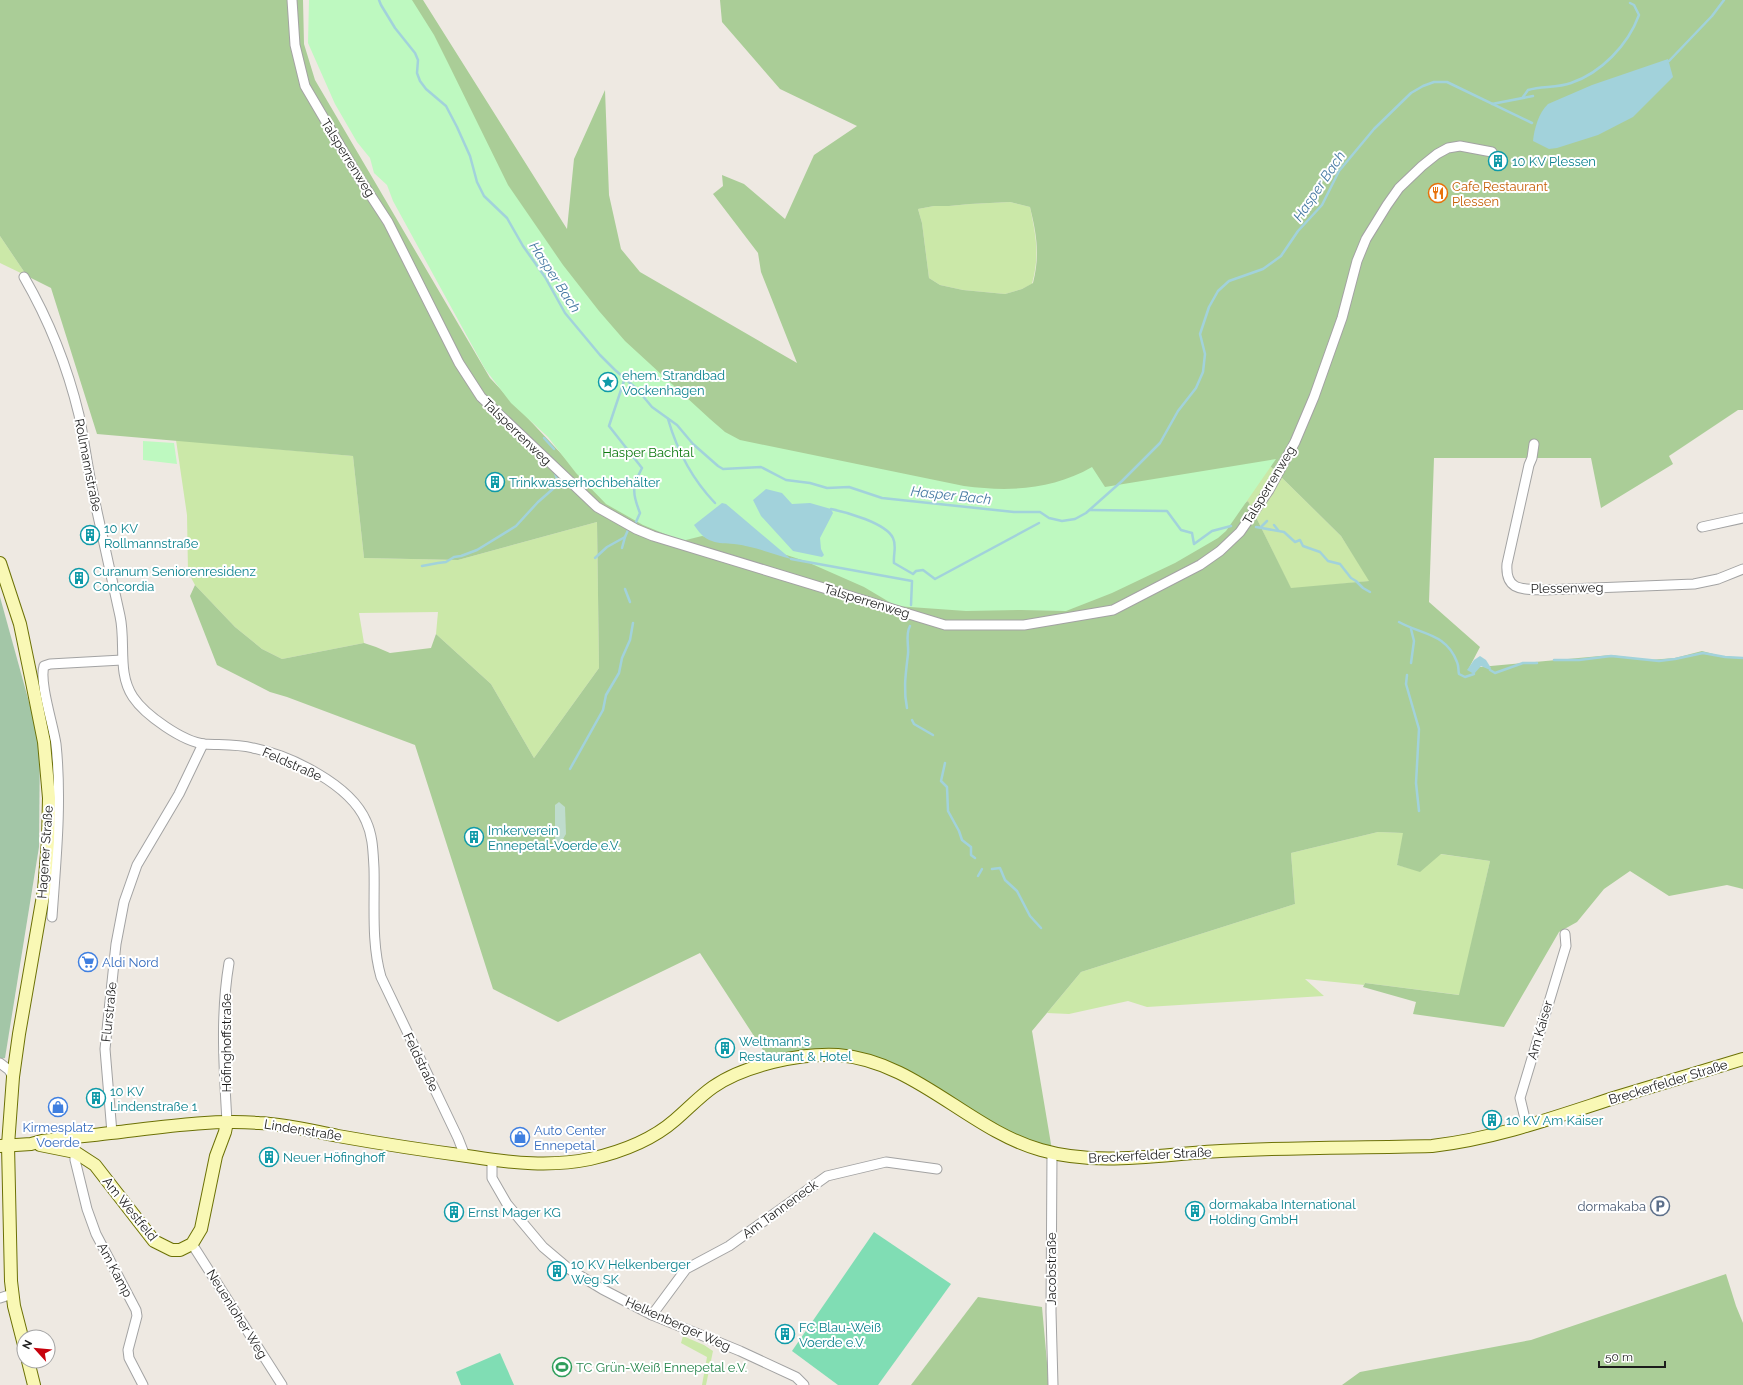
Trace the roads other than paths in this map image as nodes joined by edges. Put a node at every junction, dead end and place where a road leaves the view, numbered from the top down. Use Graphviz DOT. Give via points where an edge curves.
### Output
graph roads {
  1 [pos="292,0"];
  2 [pos="1492,152"];
  3 [pos="24,278"];
  4 [pos="1534,444"];
  5 [pos="1743,518"];
  6 [pos="1702,527"];
  7 [pos="0,563"];
  8 [pos="1743,569"];
  9 [pos="122,660"];
  10 [pos="203,744"];
  11 [pos="52,917"];
  12 [pos="1565,934"];
  13 [pos="229,963"];
  14 [pos="1743,1059"];
  15 [pos="0,1063"];
  16 [pos="13,1077"];
  17 [pos="227,1122"];
  18 [pos="206,1124"];
  19 [pos="1527,1127"];
  20 [pos="112,1133"];
  21 [pos="81,1136"];
  22 [pos="31,1144"];
  23 [pos="4,1145"];
  24 [pos="75,1152"];
  25 [pos="1052,1153"];
  26 [pos="216,1156"];
  27 [pos="465,1156"];
  28 [pos="492,1160"];
  29 [pos="524,1163"];
  30 [pos="937,1169"];
  31 [pos="192,1244"];
  32 [pos="12,1294"];
  33 [pos="0,1298"];
  34 [pos="652,1315"];
  35 [pos="19,1329"];
  36 [pos="30,1369"];
  37 [pos="34,1385"];
  38 [pos="143,1385"];
  39 [pos="282,1385"];
  40 [pos="804,1385"];
  41 [pos="1053,1385"];
  1 -- 2 [label="street, Talsperrenweg" via="296,45 305,86 388,222 459,364 481,397 554,468 597,507 653,536 945,625 1024,625 1113,610 1173,580 1220,551 1240,532 1270,490 1296,442 1342,318 1357,261 1375,222 1387,204 1399,188 1422,166 1448,148 1460,146"];
  3 -- 9 [label="street, Rollmannstraße" via="57,342 79,416 123,631"];
  4 -- 8 [label="street, Plessenweg" via="1507,564 1506,574 1512,584 1527,589 1544,590 1694,584 1718,579"];
  5 -- 6 [label="street"];
  7 -- 16 [label="main road, Hagener Straße" via="20,624 31,675 44,742 49,798 44,890"];
  9 -- 10 [label="street, Feldstraße" via="125,680 138,703 169,729"];
  9 -- 11 [label="street" via="50,664 44,666 42,672 54,728 59,775 60,803"];
  10 -- 20 [label="street, Flurstraße" via="179,794 137,865 124,902 116,944 105,1049"];
  10 -- 27 [label="street, Feldstraße" via="240,745 268,752 336,784 360,808 371,834 373,850 376,952 381,977"];
  12 -- 19 [label="street, Am Kaiser" via="1566,946 1520,1098"];
  13 -- 17 [label="street, Höfinghoffstraße" via="224,1023"];
  14 -- 19 [label="main road, Breckerfelder Straße"];
  15 -- 16 [label="street"];
  16 -- 23 [label="main road, Hagener Straße"];
  17 -- 18 [label="main road, Lindenstraße"];
  17 -- 26 [label="main road"];
  17 -- 27 [label="main road, Lindenstraße" via="272,1124"];
  18 -- 20 [label="main road, Lindenstraße"];
  18 -- 26 [label="main road" via="216,1133"];
  19 -- 25 [label="main road, Breckerfelder Straße" via="1463,1142 1432,1146 1223,1151 1108,1159"];
  20 -- 21 [label="main road, Lindenstraße"];
  21 -- 22 [label="main road, Lindenstraße"];
  21 -- 24 [label="main road"];
  22 -- 23 [label="main road, Lindenstraße"];
  22 -- 24 [label="main road, Am Westfeld"];
  23 -- 32 [label="main road, Hagener Straße"];
  24 -- 31 [label="main road, Am Westfeld" via="95,1165 154,1241 172,1250 180,1250"];
  24 -- 38 [label="street, Am Kamp" via="87,1209 96,1234 136,1310 137,1316 128,1350 129,1358"];
  25 -- 29 [label="main road, Breckerfelder Straße" via="1015,1141 898,1072 862,1059 824,1055 774,1062 728,1078 712,1087 660,1132 628,1148 582,1160 552,1164"];
  25 -- 41 [label="street, Jacobstraße"];
  26 -- 31 [label="main road" via="201,1229"];
  27 -- 28 [label="main road, Lindenstraße"];
  28 -- 29 [label="main road, Lindenstraße"];
  28 -- 34 [label="street, Helkenberger Weg" via="492,1178 507,1204 543,1247 569,1269"];
  30 -- 34 [label="street, Am Tanneneck" via="886,1162 827,1176 729,1246 686,1269"];
  31 -- 39 [label="street, Neuenloher Weg"];
  32 -- 33 [label="street"];
  32 -- 35 [label="main road, Hagener Straße"];
  34 -- 40 [label="street, Helkenberger Weg" via="740,1351 796,1377"];
  36 -- 37 [label="main road"];
}
